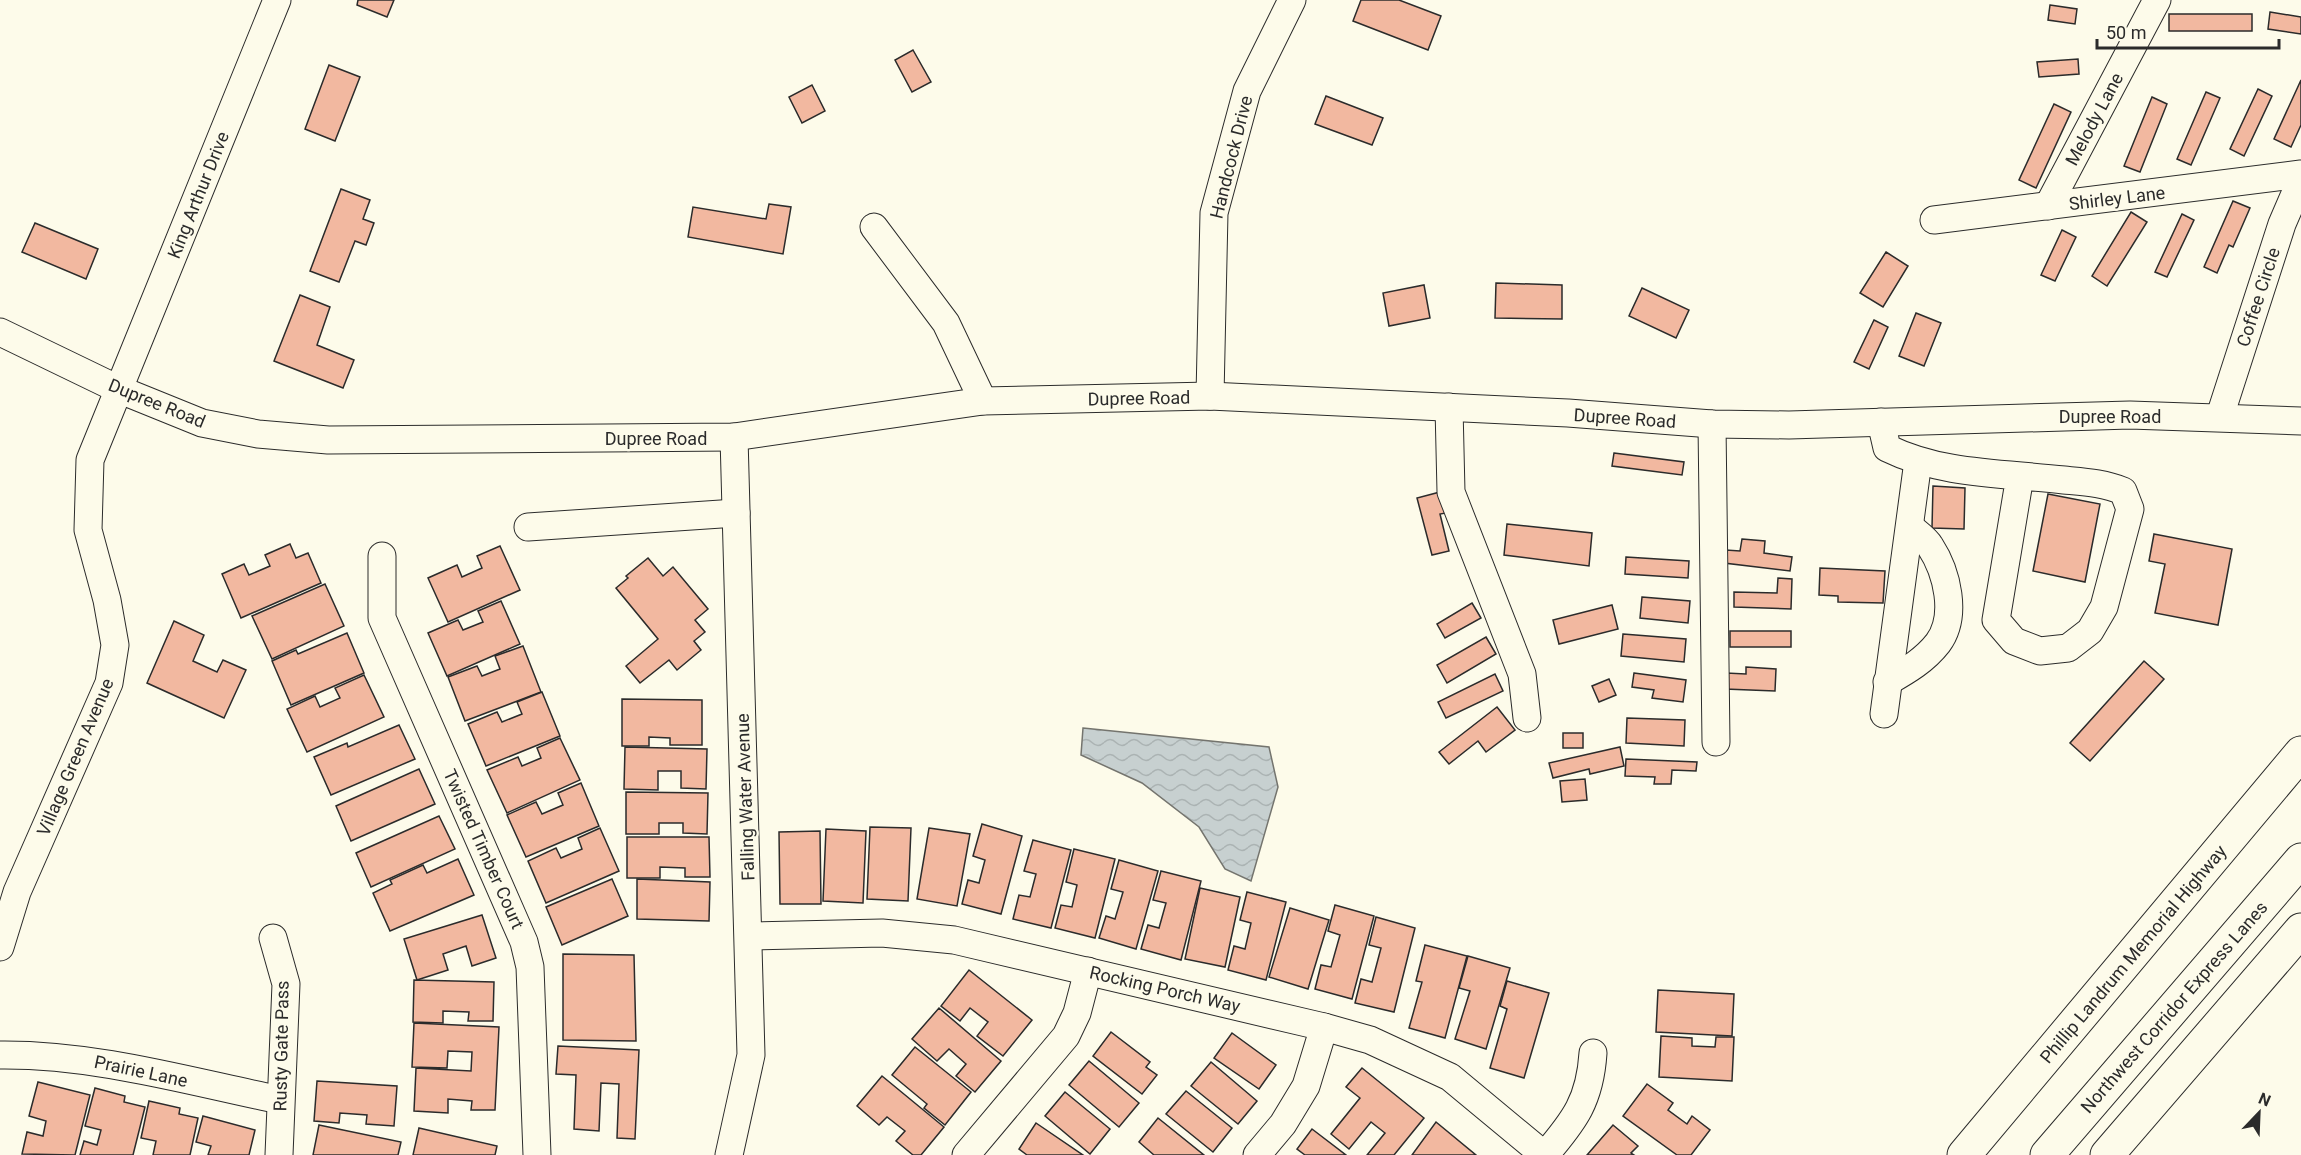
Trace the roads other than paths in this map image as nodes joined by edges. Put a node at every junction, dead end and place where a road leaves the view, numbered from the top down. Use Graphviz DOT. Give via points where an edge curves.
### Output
graph roads {
  1 [pos="277,0"];
  2 [pos="1292,0"];
  3 [pos="2157,0"];
  4 [pos="2301,174"];
  5 [pos="2301,180"];
  6 [pos="2048,206"];
  7 [pos="1934,220"];
  8 [pos="874,226"];
  9 [pos="1,335"];
  10 [pos="118,389"];
  11 [pos="1210,396"];
  12 [pos="983,401"];
  13 [pos="1449,407"];
  14 [pos="2220,416"];
  15 [pos="2301,421"];
  16 [pos="1881,422"];
  17 [pos="1712,424"];
  18 [pos="734,437"];
  19 [pos="1918,461"];
  20 [pos="2020,476"];
  21 [pos="736,513"];
  22 [pos="528,527"];
  23 [pos="1910,527"];
  24 [pos="382,556"];
  25 [pos="1887,682"];
  26 [pos="1884,714"];
  27 [pos="1527,718"];
  28 [pos="1716,742"];
  29 [pos="2298,756"];
  30 [pos="2301,860"];
  31 [pos="2301,930"];
  32 [pos="749,936"];
  33 [pos="273,938"];
  34 [pos="0,947"];
  35 [pos="1088,971"];
  36 [pos="1324,1027"];
  37 [pos="1593,1053"];
  38 [pos="0,1055"];
  39 [pos="280,1100"];
  40 [pos="279,1155"];
  41 [pos="537,1155"];
  42 [pos="729,1155"];
  43 [pos="966,1155"];
  44 [pos="1257,1155"];
  45 [pos="1544,1155"];
  46 [pos="1964,1155"];
  47 [pos="2047,1155"];
  48 [pos="2107,1155"];
  1 -- 10 [label="street, King Arthur Drive"];
  2 -- 11 [label="street, Handcock Drive" via="1247,91 1214,213"];
  3 -- 6 [label="street, Melody Lane"];
  4 -- 6 [label="street, Shirley Lane"];
  5 -- 14 [label="street, Coffee Circle" via="2282,224"];
  6 -- 7 [label="street, Shirley Lane"];
  8 -- 12 [label="street" via="946,324"];
  9 -- 10 [label="street, Dupree Road"];
  10 -- 18 [label="street, Dupree Road" via="202,423 258,434 328,440"];
  10 -- 34 [label="street, Village Green Avenue" via="90,460 88,530 115,645 109,683 17,892"];
  11 -- 12 [label="street, Dupree Road"];
  11 -- 13 [label="street, Dupree Road"];
  12 -- 18 [label="street, Dupree Road"];
  13 -- 17 [label="street, Dupree Road"];
  13 -- 27 [label="street" via="1451,492 1522,674"];
  14 -- 15 [label="street, Dupree Road"];
  14 -- 16 [label="street, Dupree Road"];
  16 -- 17 [label="street, Dupree Road"];
  16 -- 19 [label="street" via="1887,448"];
  17 -- 28 [label="street"];
  18 -- 21 [label="street, Falling Water Avenue"];
  19 -- 20 [label="street" via="1956,471"];
  19 -- 23 [label="street"];
  20 -- 20 [label="street" via="2108,485 2123,492 2130,508 2104,607 2090,631 2068,648 2040,651 2014,640 1996,620"];
  21 -- 22 [label="street"];
  21 -- 32 [label="street, Falling Water Avenue"];
  23 -- 25 [label="street" via="1897,638"];
  23 -- 25 [label="street" via="1930,545 1944,576 1950,605 1939,641 1915,666"];
  24 -- 41 [label="street, Twisted Timber Court" via="382,618 524,942 530,967"];
  25 -- 26 [label="street"];
  29 -- 46 [label="highway, Phillip Landrum Memorial Highway"];
  30 -- 47 [label="highway, Northwest Corridor Express Lanes"];
  31 -- 48 [label="highway"];
  32 -- 35 [label="street, Rocking Porch Way" via="919,935"];
  32 -- 42 [label="street, Falling Water Avenue" via="751,1054"];
  33 -- 39 [label="street, Rusty Gate Pass" via="285,984"];
  35 -- 36 [label="street, Rocking Porch Way"];
  35 -- 43 [label="street" via="1077,1013 1066,1036"];
  36 -- 44 [label="street" via="1306,1086 1283,1124"];
  36 -- 45 [label="street, Rocking Porch Way" via="1370,1040 1450,1077"];
  37 -- 45 [label="street" via="1584,1102 1573,1122"];
  38 -- 39 [label="street, Prairie Lane" via="46,1054 94,1061"];
  39 -- 40 [label="street, Rusty Gate Pass"];
}
